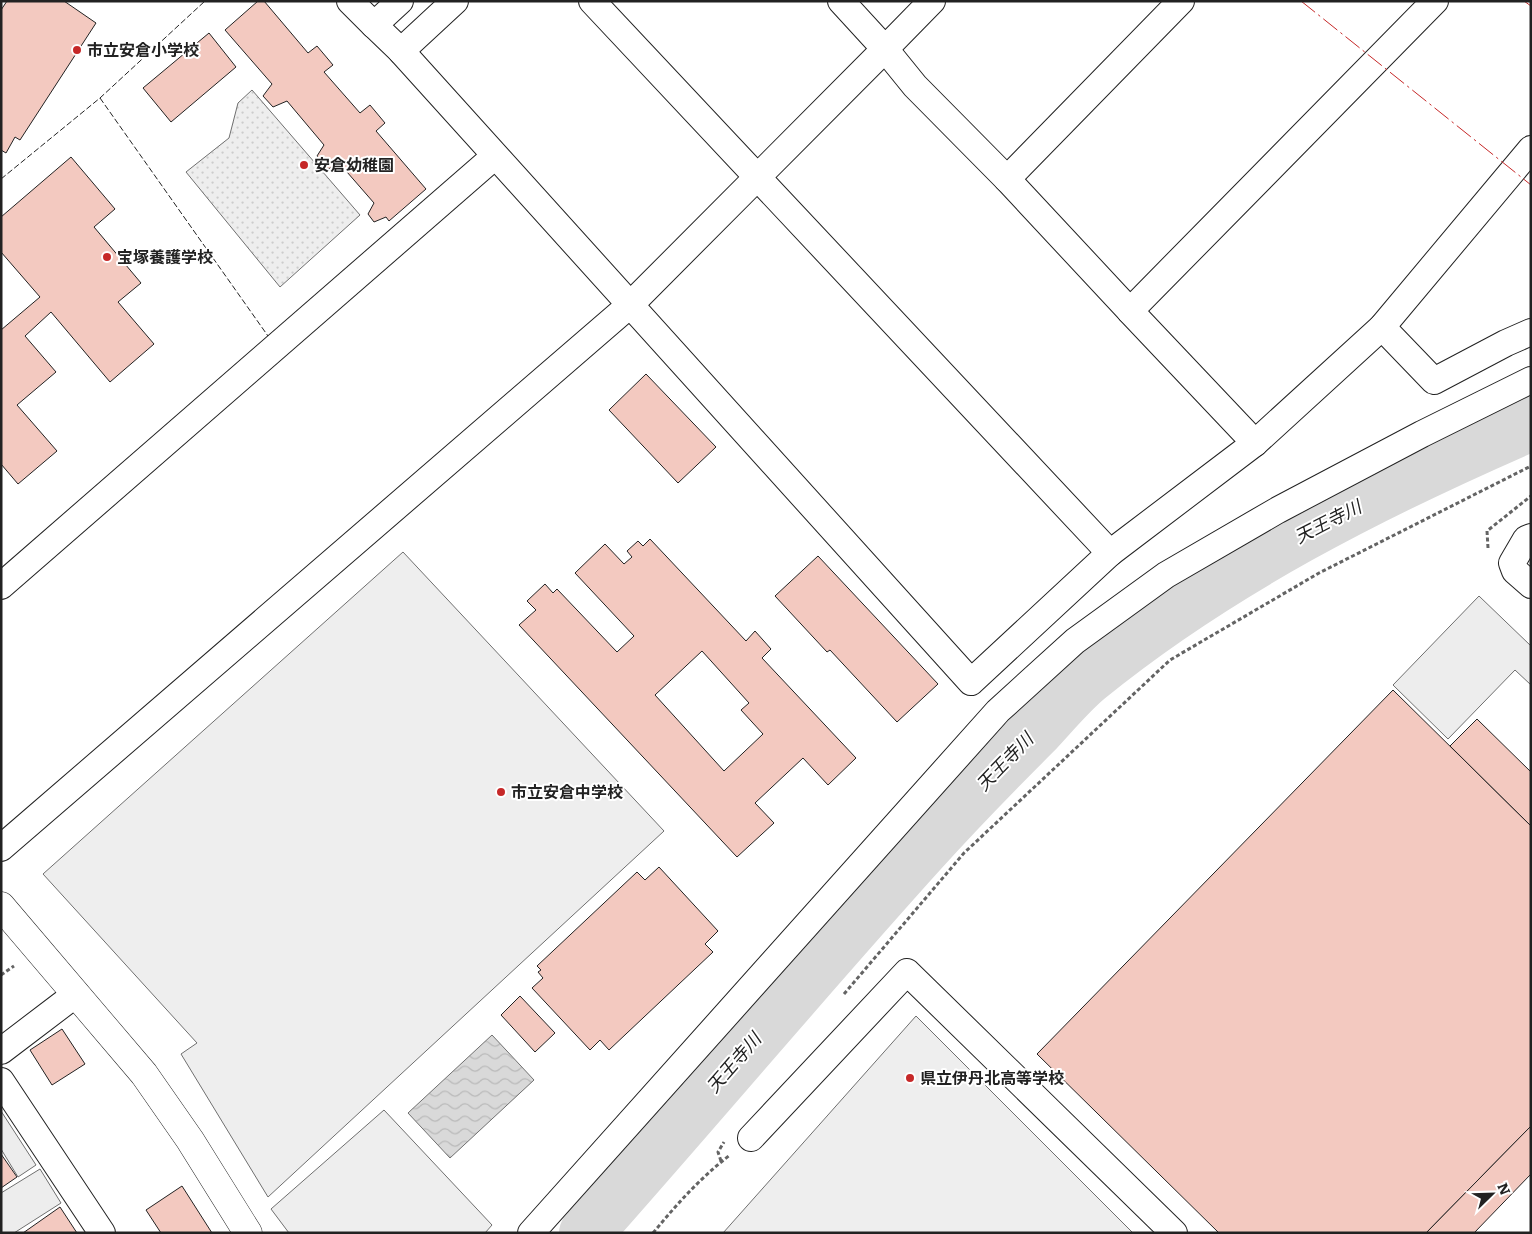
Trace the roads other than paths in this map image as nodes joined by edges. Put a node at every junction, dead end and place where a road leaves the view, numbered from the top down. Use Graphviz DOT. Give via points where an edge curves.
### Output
graph roads {
  1 [pos="350,1"];
  2 [pos="400,1"];
  3 [pos="455,1"];
  4 [pos="592,1"];
  5 [pos="841,1"];
  6 [pos="932,1"];
  7 [pos="1181,1"];
  8 [pos="1434,1"];
  9 [pos="374,25"];
  10 [pos="885,49"];
  11 [pos="401,51"];
  12 [pos="1531,149"];
  13 [pos="495,156"];
  14 [pos="757,177"];
  15 [pos="1008,178"];
  16 [pos="631,304"];
  17 [pos="1130,311"];
  18 [pos="1382,327"];
  19 [pos="1531,332"];
  20 [pos="1531,380"];
  21 [pos="1255,443"];
  22 [pos="1531,537"];
  23 [pos="1110,553"];
  24 [pos="1531,585"];
  25 [pos="1,586"];
  26 [pos="1,848"];
  27 [pos="1,906"];
  28 [pos="76,994"];
  29 [pos="1,1051"];
  30 [pos="1,1081"];
  31 [pos="739,1138"];
  32 [pos="102,1233"];
  33 [pos="248,1233"];
  34 [pos="531,1233"];
  35 [pos="1174,1233"];
  1 -- 9 [label="street"];
  2 -- 9 [label="street"];
  3 -- 11 [label="street"];
  4 -- 14 [label="street"];
  5 -- 10 [label="street"];
  6 -- 10 [label="street"];
  7 -- 15 [label="street"];
  8 -- 17 [label="street"];
  9 -- 11 [label="street"];
  10 -- 14 [label="street"];
  10 -- 15 [label="street" via="915,86"];
  11 -- 13 [label="street"];
  12 -- 18 [label="street"];
  13 -- 16 [label="street"];
  13 -- 25 [label="street"];
  14 -- 16 [label="street"];
  14 -- 23 [label="street"];
  15 -- 17 [label="street"];
  16 -- 23 [label="street" via="971,682"];
  16 -- 26 [label="street"];
  17 -- 21 [label="street"];
  18 -- 19 [label="street" via="1434,381"];
  18 -- 21 [label="street"];
  20 -- 34 [label="street" via="1278,510 1166,575 1075,641 998,712"];
  21 -- 23 [label="street"];
  22 -- 24 [label="street" via="1526,539 1512,562 1515,571"];
  27 -- 28 [label="street"];
  28 -- 29 [label="street"];
  28 -- 33 [label="street" via="144,1074"];
  30 -- 32 [label="street"];
  31 -- 35 [label="street" via="907,972"];
}
